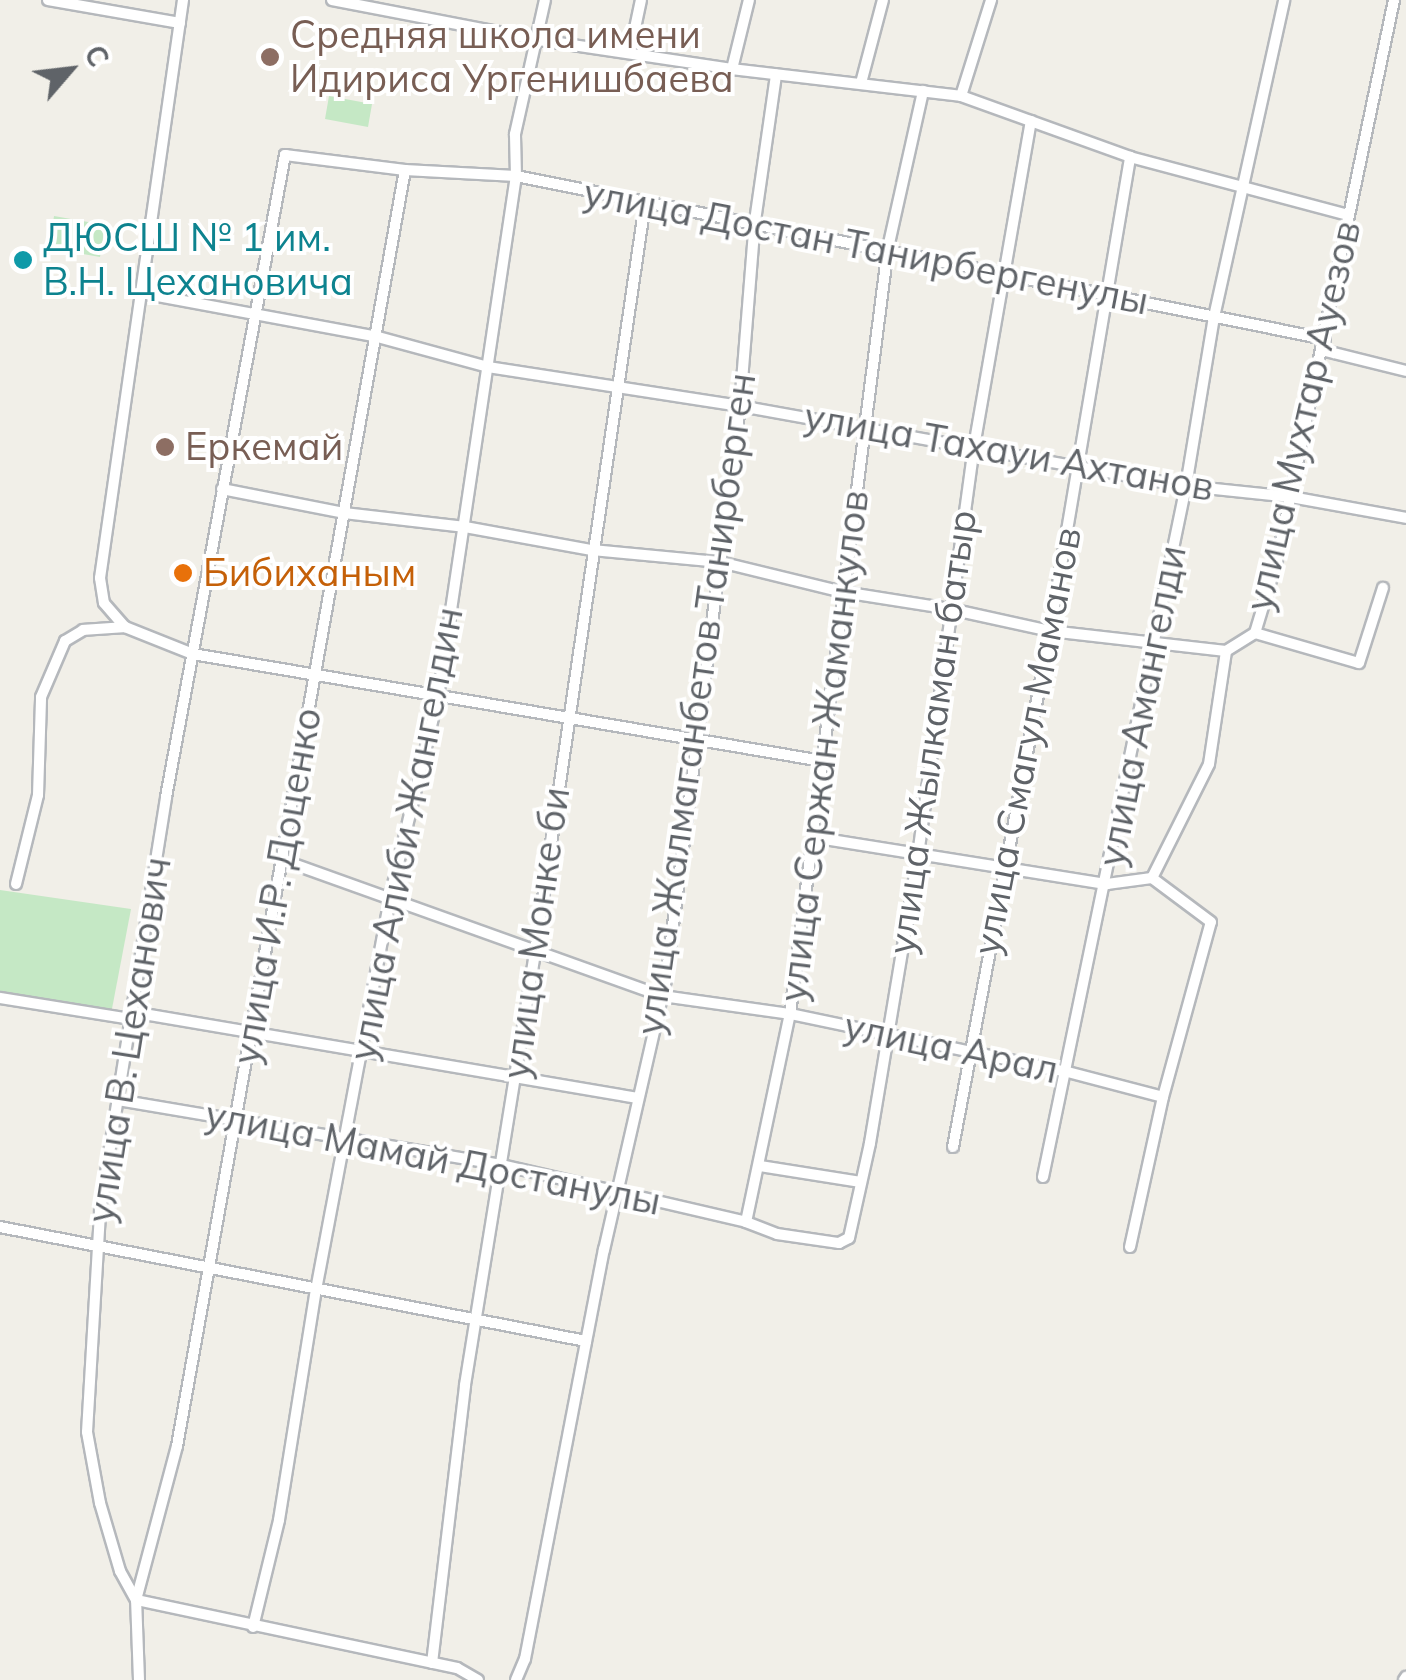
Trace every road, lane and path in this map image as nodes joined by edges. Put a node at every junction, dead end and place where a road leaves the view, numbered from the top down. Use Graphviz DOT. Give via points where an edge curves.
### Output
graph roads {
  1 [pos="48,0"];
  2 [pos="183,0"];
  3 [pos="332,0"];
  4 [pos="545,0"];
  5 [pos="641,0"];
  6 [pos="750,0"];
  7 [pos="883,0"];
  8 [pos="992,0"];
  9 [pos="1284,0"];
  10 [pos="1394,0"];
  11 [pos="180,22"];
  12 [pos="540,40"];
  13 [pos="630,52"];
  14 [pos="732,69"];
  15 [pos="776,74"];
  16 [pos="861,82"];
  17 [pos="923,91"];
  18 [pos="961,96"];
  19 [pos="1031,121"];
  20 [pos="286,154"];
  21 [pos="1130,157"];
  22 [pos="405,170"];
  23 [pos="516,176"];
  24 [pos="1246,186"];
  25 [pos="645,204"];
  26 [pos="1348,215"];
  27 [pos="755,220"];
  28 [pos="888,248"];
  29 [pos="1003,271"];
  30 [pos="140,294"];
  31 [pos="1104,295"];
  32 [pos="253,316"];
  33 [pos="1214,318"];
  34 [pos="374,336"];
  35 [pos="1324,345"];
  36 [pos="488,367"];
  37 [pos="1406,370"];
  38 [pos="618,386"];
  39 [pos="740,406"];
  40 [pos="864,428"];
  41 [pos="974,447"];
  42 [pos="1076,466"];
  43 [pos="1186,486"];
  44 [pos="222,490"];
  45 [pos="1291,497"];
  46 [pos="344,513"];
  47 [pos="1406,518"];
  48 [pos="465,527"];
  49 [pos="592,550"];
  50 [pos="720,562"];
  51 [pos="1383,588"];
  52 [pos="843,592"];
  53 [pos="950,609"];
  54 [pos="125,628"];
  55 [pos="1050,631"];
  56 [pos="1255,633"];
  57 [pos="1154,640"];
  58 [pos="1226,651"];
  59 [pos="193,654"];
  60 [pos="316,676"];
  61 [pos="438,697"];
  62 [pos="567,720"];
  63 [pos="696,743"];
  64 [pos="822,761"];
  65 [pos="812,837"];
  66 [pos="918,855"];
  67 [pos="282,860"];
  68 [pos="1003,868"];
  69 [pos="1152,878"];
  70 [pos="16,884"];
  71 [pos="1106,884"];
  72 [pos="390,897"];
  73 [pos="535,953"];
  74 [pos="662,996"];
  75 [pos="0,998"];
  76 [pos="790,1014"];
  77 [pos="131,1016"];
  78 [pos="251,1031"];
  79 [pos="885,1034"];
  80 [pos="968,1051"];
  81 [pos="361,1053"];
  82 [pos="1064,1071"];
  83 [pos="516,1074"];
  84 [pos="1163,1097"];
  85 [pos="638,1098"];
  86 [pos="118,1100"];
  87 [pos="236,1118"];
  88 [pos="345,1137"];
  89 [pos="954,1147"];
  90 [pos="502,1165"];
  91 [pos="760,1166"];
  92 [pos="1042,1177"];
  93 [pos="860,1182"];
  94 [pos="617,1193"];
  95 [pos="746,1222"];
  96 [pos="0,1227"];
  97 [pos="98,1246"];
  98 [pos="1130,1246"];
  99 [pos="208,1270"];
  100 [pos="316,1290"];
  101 [pos="478,1320"];
  102 [pos="586,1340"];
  103 [pos="136,1600"];
  104 [pos="253,1626"];
  105 [pos="432,1663"];
  106 [pos="138,1680"];
  107 [pos="478,1680"];
  108 [pos="516,1680"];
  1 -- 11 [label="street"];
  2 -- 11 [label="street"];
  3 -- 12 [label="street"];
  4 -- 12 [label="street, улица Алиби Жангелдин"];
  5 -- 13 [label="street"];
  6 -- 14 [label="street"];
  7 -- 16 [label="street"];
  8 -- 18 [label="street"];
  9 -- 24 [label="street, улица Амангелди"];
  10 -- 26 [label="street, улица Мухтар Ауезов"];
  11 -- 30 [label="street"];
  12 -- 13 [label="street"];
  12 -- 23 [label="street, улица Алиби Жангелдин" via="516,134"];
  13 -- 14 [label="street"];
  14 -- 15 [label="street"];
  15 -- 16 [label="street"];
  15 -- 27 [label="street, улица Жалмаганбетов Танирберген"];
  16 -- 17 [label="street"];
  17 -- 18 [label="street"];
  17 -- 28 [label="street, улица Сержан Жаманкулов"];
  18 -- 19 [label="street"];
  19 -- 21 [label="street"];
  19 -- 29 [label="street, улица Жылкаман батыр"];
  20 -- 22 [label="street, улица Достан Танирбергенулы"];
  20 -- 32 [label="street, улица В. Цеханович"];
  21 -- 24 [label="street"];
  21 -- 31 [label="street, улица Смагул Маманов"];
  22 -- 23 [label="street, улица Достан Танирбергенулы"];
  22 -- 34 [label="street, улица И.Р. Доценко"];
  23 -- 25 [label="street, улица Достан Танирбергенулы"];
  23 -- 36 [label="street, улица Алиби Жангелдин"];
  24 -- 26 [label="street"];
  24 -- 33 [label="street, улица Амангелди"];
  25 -- 27 [label="street, улица Достан Танирбергенулы"];
  25 -- 38 [label="street, улица Монке би"];
  26 -- 35 [label="street, улица Мухтар Ауезов"];
  27 -- 28 [label="street, улица Достан Танирбергенулы"];
  27 -- 39 [label="street, улица Жалмаганбетов Танирберген"];
  28 -- 29 [label="street, улица Достан Танирбергенулы"];
  28 -- 40 [label="street, улица Сержан Жаманкулов"];
  29 -- 31 [label="street, улица Достан Танирбергенулы"];
  29 -- 41 [label="street, улица Жылкаман батыр"];
  30 -- 32 [label="street, улица Тахауи Ахтанов"];
  30 -- 54 [label="street" via="100,578 104,603"];
  31 -- 33 [label="street, улица Достан Танирбергенулы"];
  31 -- 42 [label="street, улица Смагул Маманов"];
  32 -- 34 [label="street, улица Тахауи Ахтанов"];
  32 -- 44 [label="street, улица В. Цеханович"];
  33 -- 35 [label="street, улица Достан Танирбергенулы"];
  33 -- 43 [label="street, улица Амангелди"];
  34 -- 36 [label="street, улица Тахауи Ахтанов"];
  34 -- 46 [label="street, улица И.Р. Доценко"];
  35 -- 37 [label="street, улица Достан Танирбергенулы"];
  35 -- 45 [label="street, улица Мухтар Ауезов"];
  36 -- 38 [label="street, улица Тахауи Ахтанов"];
  36 -- 48 [label="street, улица Алиби Жангелдин"];
  38 -- 39 [label="street, улица Тахауи Ахтанов"];
  38 -- 49 [label="street, улица Монке би"];
  39 -- 40 [label="street, улица Тахауи Ахтанов"];
  39 -- 50 [label="street, улица Жалмаганбетов Танирберген"];
  40 -- 41 [label="street, улица Тахауи Ахтанов"];
  40 -- 52 [label="street, улица Сержан Жаманкулов"];
  41 -- 42 [label="street, улица Тахауи Ахтанов"];
  41 -- 53 [label="street, улица Жылкаман батыр"];
  42 -- 43 [label="street, улица Тахауи Ахтанов"];
  42 -- 55 [label="street, улица Смагул Маманов"];
  43 -- 45 [label="street, улица Тахауи Ахтанов"];
  43 -- 57 [label="street, улица Амангелди"];
  44 -- 46 [label="street"];
  44 -- 59 [label="street, улица В. Цеханович"];
  45 -- 47 [label="street, улица Тахауи Ахтанов"];
  45 -- 56 [label="street, улица Мухтар Ауезов"];
  46 -- 48 [label="street"];
  46 -- 60 [label="street, улица И.Р. Доценко"];
  48 -- 49 [label="street"];
  48 -- 61 [label="street, улица Алиби Жангелдин"];
  49 -- 50 [label="street"];
  49 -- 62 [label="street, улица Монке би"];
  50 -- 52 [label="street"];
  50 -- 63 [label="street, улица Жалмаганбетов Танирберген"];
  51 -- 56 [label="street" via="1358,663"];
  52 -- 53 [label="street"];
  52 -- 64 [label="street, улица Сержан Жаманкулов"];
  53 -- 55 [label="street"];
  53 -- 66 [label="street, улица Жылкаман батыр"];
  54 -- 59 [label="street"];
  54 -- 70 [label="street" via="82,630 64,642 42,697 38,795"];
  55 -- 57 [label="street"];
  55 -- 68 [label="street, улица Смагул Маманов"];
  56 -- 58 [label="street, улица Мухтар Ауезов"];
  57 -- 58 [label="street"];
  57 -- 71 [label="street, улица Амангелди"];
  58 -- 69 [label="street, улица Мухтар Ауезов" via="1209,764"];
  59 -- 60 [label="street"];
  59 -- 77 [label="street, улица В. Цеханович"];
  60 -- 61 [label="street"];
  60 -- 67 [label="street, улица И.Р. Доценко"];
  61 -- 62 [label="street"];
  61 -- 72 [label="street, улица Алиби Жангелдин"];
  62 -- 63 [label="street"];
  62 -- 73 [label="street, улица Монке би"];
  63 -- 64 [label="street"];
  63 -- 74 [label="street, улица Жалмаганбетов Танирберген"];
  64 -- 65 [label="street, улица Сержан Жаманкулов"];
  65 -- 66 [label="street"];
  65 -- 76 [label="street, улица Сержан Жаманкулов"];
  66 -- 68 [label="street"];
  66 -- 79 [label="street, улица Жылкаман батыр"];
  67 -- 72 [label="street, улица Арал"];
  67 -- 78 [label="street, улица И.Р. Доценко"];
  68 -- 71 [label="street"];
  68 -- 80 [label="street, улица Смагул Маманов"];
  69 -- 71 [label="street"];
  69 -- 84 [label="street" via="1210,922"];
  71 -- 82 [label="street, улица Амангелди"];
  72 -- 73 [label="street, улица Арал"];
  72 -- 81 [label="street, улица Алиби Жангелдин"];
  73 -- 74 [label="street, улица Арал"];
  73 -- 83 [label="street, улица Монке би"];
  74 -- 76 [label="street, улица Арал"];
  74 -- 85 [label="street, улица Жалмаганбетов Танирберген"];
  75 -- 77 [label="street"];
  76 -- 79 [label="street, улица Арал"];
  76 -- 91 [label="street, улица Сержан Жаманкулов"];
  77 -- 78 [label="street"];
  77 -- 86 [label="street, улица В. Цеханович"];
  78 -- 81 [label="street"];
  78 -- 87 [label="street, улица И.Р. Доценко"];
  79 -- 80 [label="street, улица Арал"];
  79 -- 93 [label="street, улица Жылкаман батыр"];
  80 -- 82 [label="street, улица Арал"];
  80 -- 89 [label="street, улица Смагул Маманов"];
  81 -- 83 [label="street"];
  81 -- 88 [label="street, улица Алиби Жангелдин"];
  82 -- 84 [label="street, улица Арал"];
  82 -- 92 [label="street, улица Амангелди"];
  83 -- 85 [label="street"];
  83 -- 90 [label="street, улица Монке би"];
  84 -- 98 [label="street"];
  85 -- 94 [label="street, улица Жалмаганбетов Танирберген"];
  86 -- 87 [label="street, улица Мамай Достанулы"];
  86 -- 97 [label="street, улица В. Цеханович"];
  87 -- 88 [label="street, улица Мамай Достанулы"];
  87 -- 99 [label="street, улица И.Р. Доценко"];
  88 -- 90 [label="street, улица Мамай Достанулы"];
  88 -- 100 [label="street, улица Алиби Жангелдин"];
  90 -- 94 [label="street, улица Мамай Достанулы"];
  90 -- 101 [label="street, улица Монке би"];
  91 -- 93 [label="street"];
  91 -- 95 [label="street, улица Сержан Жаманкулов"];
  93 -- 95 [label="street, улица Жылкаман батыр" via="849,1238 840,1243"];
  94 -- 95 [label="street, улица Мамай Достанулы"];
  94 -- 102 [label="street, улица Жалмаганбетов Танирберген"];
  96 -- 97 [label="street"];
  97 -- 99 [label="street"];
  97 -- 103 [label="street, улица В. Цеханович" via="88,1432 110,1537"];
  99 -- 100 [label="street"];
  99 -- 103 [label="street, улица И.Р. Доценко" via="176,1446"];
  100 -- 101 [label="street"];
  100 -- 104 [label="street, улица Алиби Жангелдин" via="279,1520"];
  101 -- 102 [label="street"];
  101 -- 105 [label="street, улица Монке би"];
  102 -- 108 [label="street, улица Жалмаганбетов Танирберген"];
  103 -- 104 [label="street"];
  103 -- 106 [label="street"];
  104 -- 105 [label="street"];
  105 -- 107 [label="street"];
}
